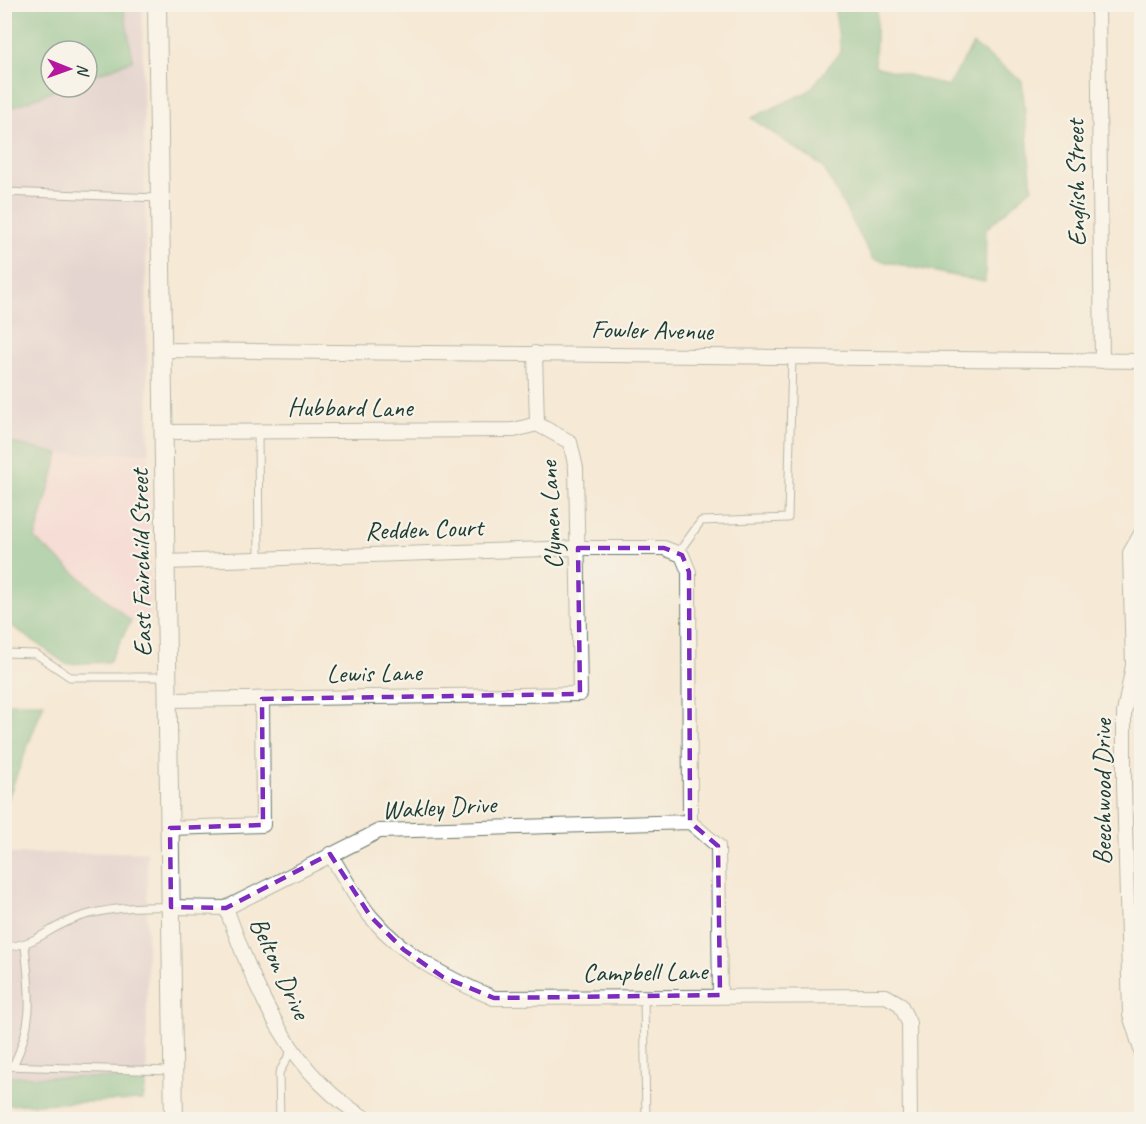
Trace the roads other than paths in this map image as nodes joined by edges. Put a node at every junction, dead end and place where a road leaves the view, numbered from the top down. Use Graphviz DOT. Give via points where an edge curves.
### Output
graph roads {
  1 [pos="157,4"];
  2 [pos="1098,4"];
  3 [pos="4,192"];
  4 [pos="160,198"];
  5 [pos="163,350"];
  6 [pos="535,353"];
  7 [pos="792,356"];
  8 [pos="1102,361"];
  9 [pos="1142,361"];
  10 [pos="537,424"];
  11 [pos="258,431"];
  12 [pos="164,432"];
  13 [pos="1142,532"];
  14 [pos="578,548"];
  15 [pos="680,554"];
  16 [pos="258,559"];
  17 [pos="166,562"];
  18 [pos="4,653"];
  19 [pos="169,677"];
  20 [pos="580,694"];
  21 [pos="262,699"];
  22 [pos="169,700"];
  23 [pos="690,822"];
  24 [pos="170,828"];
  25 [pos="330,854"];
  26 [pos="171,907"];
  27 [pos="226,908"];
  28 [pos="25,946"];
  29 [pos="4,947"];
  30 [pos="720,995"];
  31 [pos="644,996"];
  32 [pos="292,1048"];
  33 [pos="1142,1053"];
  34 [pos="4,1066"];
  35 [pos="13,1066"];
  36 [pos="174,1071"];
  37 [pos="174,1119"];
  38 [pos="280,1119"];
  39 [pos="369,1119"];
  40 [pos="646,1119"];
  41 [pos="910,1119"];
  1 -- 4 [label="street, East Fairchild Street"];
  2 -- 8 [label="street, English Street"];
  3 -- 4 [label="lane"];
  4 -- 5 [label="street, East Fairchild Street"];
  5 -- 6 [label="street, Fowler Avenue"];
  5 -- 12 [label="street, East Fairchild Street"];
  6 -- 7 [label="street, Fowler Avenue"];
  6 -- 10 [label="street, Clymen Lane"];
  7 -- 8 [label="street, Fowler Avenue"];
  7 -- 15 [label="lane" via="788,518 700,521"];
  8 -- 9 [label="street, Fowler Avenue"];
  10 -- 11 [label="street, Hubbard Lane" via="514,430"];
  10 -- 14 [label="street, Clymen Lane" via="570,442 576,468"];
  11 -- 12 [label="street, Hubbard Lane"];
  11 -- 16 [label="lane"];
  12 -- 17 [label="street, East Fairchild Street"];
  13 -- 33 [label="street, Beechwood Drive" via="1130,553 1133,665 1124,713 1130,1015"];
  14 -- 15 [label="street, Redden Court" via="664,548"];
  14 -- 16 [label="street, Redden Court"];
  14 -- 20 [label="street, Clymen Lane"];
  15 -- 23 [label="street" via="689,572"];
  16 -- 17 [label="street, Redden Court"];
  17 -- 19 [label="street, East Fairchild Street"];
  18 -- 19 [label="lane" via="36,654 70,677"];
  19 -- 22 [label="street, East Fairchild Street"];
  20 -- 21 [label="street, Lewis Lane"];
  21 -- 22 [label="street, Lewis Lane"];
  21 -- 24 [label="street" via="264,825"];
  22 -- 24 [label="street, East Fairchild Street"];
  23 -- 25 [label="street, Wakley Drive" via="379,831"];
  23 -- 30 [label="street" via="718,846"];
  24 -- 26 [label="street, East Fairchild Street"];
  25 -- 27 [label="street, Wakley Drive"];
  25 -- 31 [label="street, Campbell Lane" via="371,917 404,950 444,977 494,999"];
  26 -- 27 [label="street, Wakley Drive"];
  26 -- 28 [label="lane" via="116,910 70,920"];
  26 -- 36 [label="street, East Fairchild Street"];
  27 -- 32 [label="street, Belton Drive" via="264,1004"];
  28 -- 29 [label="lane"];
  28 -- 35 [label="lane" via="30,986 29,1029"];
  30 -- 31 [label="street, Campbell Lane"];
  30 -- 41 [label="street, Campbell Lane" via="886,996 900,1004 909,1023"];
  31 -- 40 [label="lane"];
  32 -- 38 [label="lane" via="279,1073"];
  32 -- 39 [label="street, Belton Drive" via="344,1103"];
  34 -- 35 [label="lane"];
  35 -- 36 [label="lane"];
  36 -- 37 [label="street, East Fairchild Street"];
}
